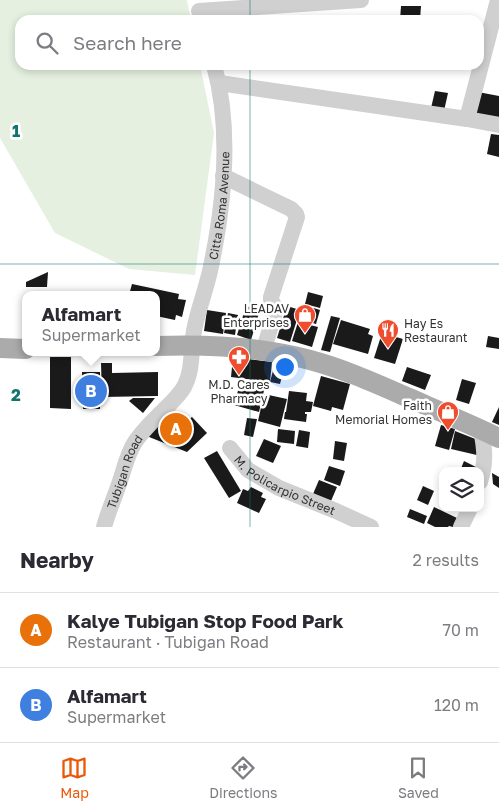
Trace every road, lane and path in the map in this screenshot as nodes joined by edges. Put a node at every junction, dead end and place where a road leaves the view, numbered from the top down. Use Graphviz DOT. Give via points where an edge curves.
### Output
graph roads {
  1 [pos="360,0"];
  2 [pos="498,0"];
  3 [pos="199,10"];
  4 [pos="484,54"];
  5 [pos="215,70"];
  6 [pos="480,70"];
  7 [pos="219,83"];
  8 [pos="467,119"];
  9 [pos="499,125"];
  10 [pos="223,176"];
  11 [pos="192,345"];
  12 [pos="160,346"];
  13 [pos="0,348"];
  14 [pos="22,349"];
  15 [pos="263,352"];
  16 [pos="481,430"];
  17 [pos="499,438"];
  18 [pos="230,448"];
  19 [pos="484,467"];
  20 [pos="468,512"];
  21 [pos="104,527"];
  22 [pos="371,527"];
  23 [pos="461,527"];
  1 -- 3 [label="street"];
  2 -- 4 [label="street"];
  5 -- 7 [label="street, Citta Roma Avenue"];
  6 -- 8 [label="street"];
  7 -- 8 [label="street"];
  7 -- 10 [label="street, Citta Roma Avenue" via="224,137"];
  8 -- 9 [label="street"];
  10 -- 11 [label="street, Citta Roma Avenue" via="219,224"];
  10 -- 15 [label="street" via="291,209 297,217 270,297 276,309"];
  11 -- 12 [label="main road"];
  11 -- 15 [label="main road"];
  11 -- 21 [label="street, Tubigan Road" via="185,386 134,443"];
  13 -- 14 [label="main road"];
  15 -- 16 [label="main road" via="311,360 340,369"];
  16 -- 17 [label="main road"];
  16 -- 19 [label="street"];
  18 -- 22 [label="street, M. Policarpio Street" via="248,470 279,488"];
  20 -- 23 [label="street"];
}
